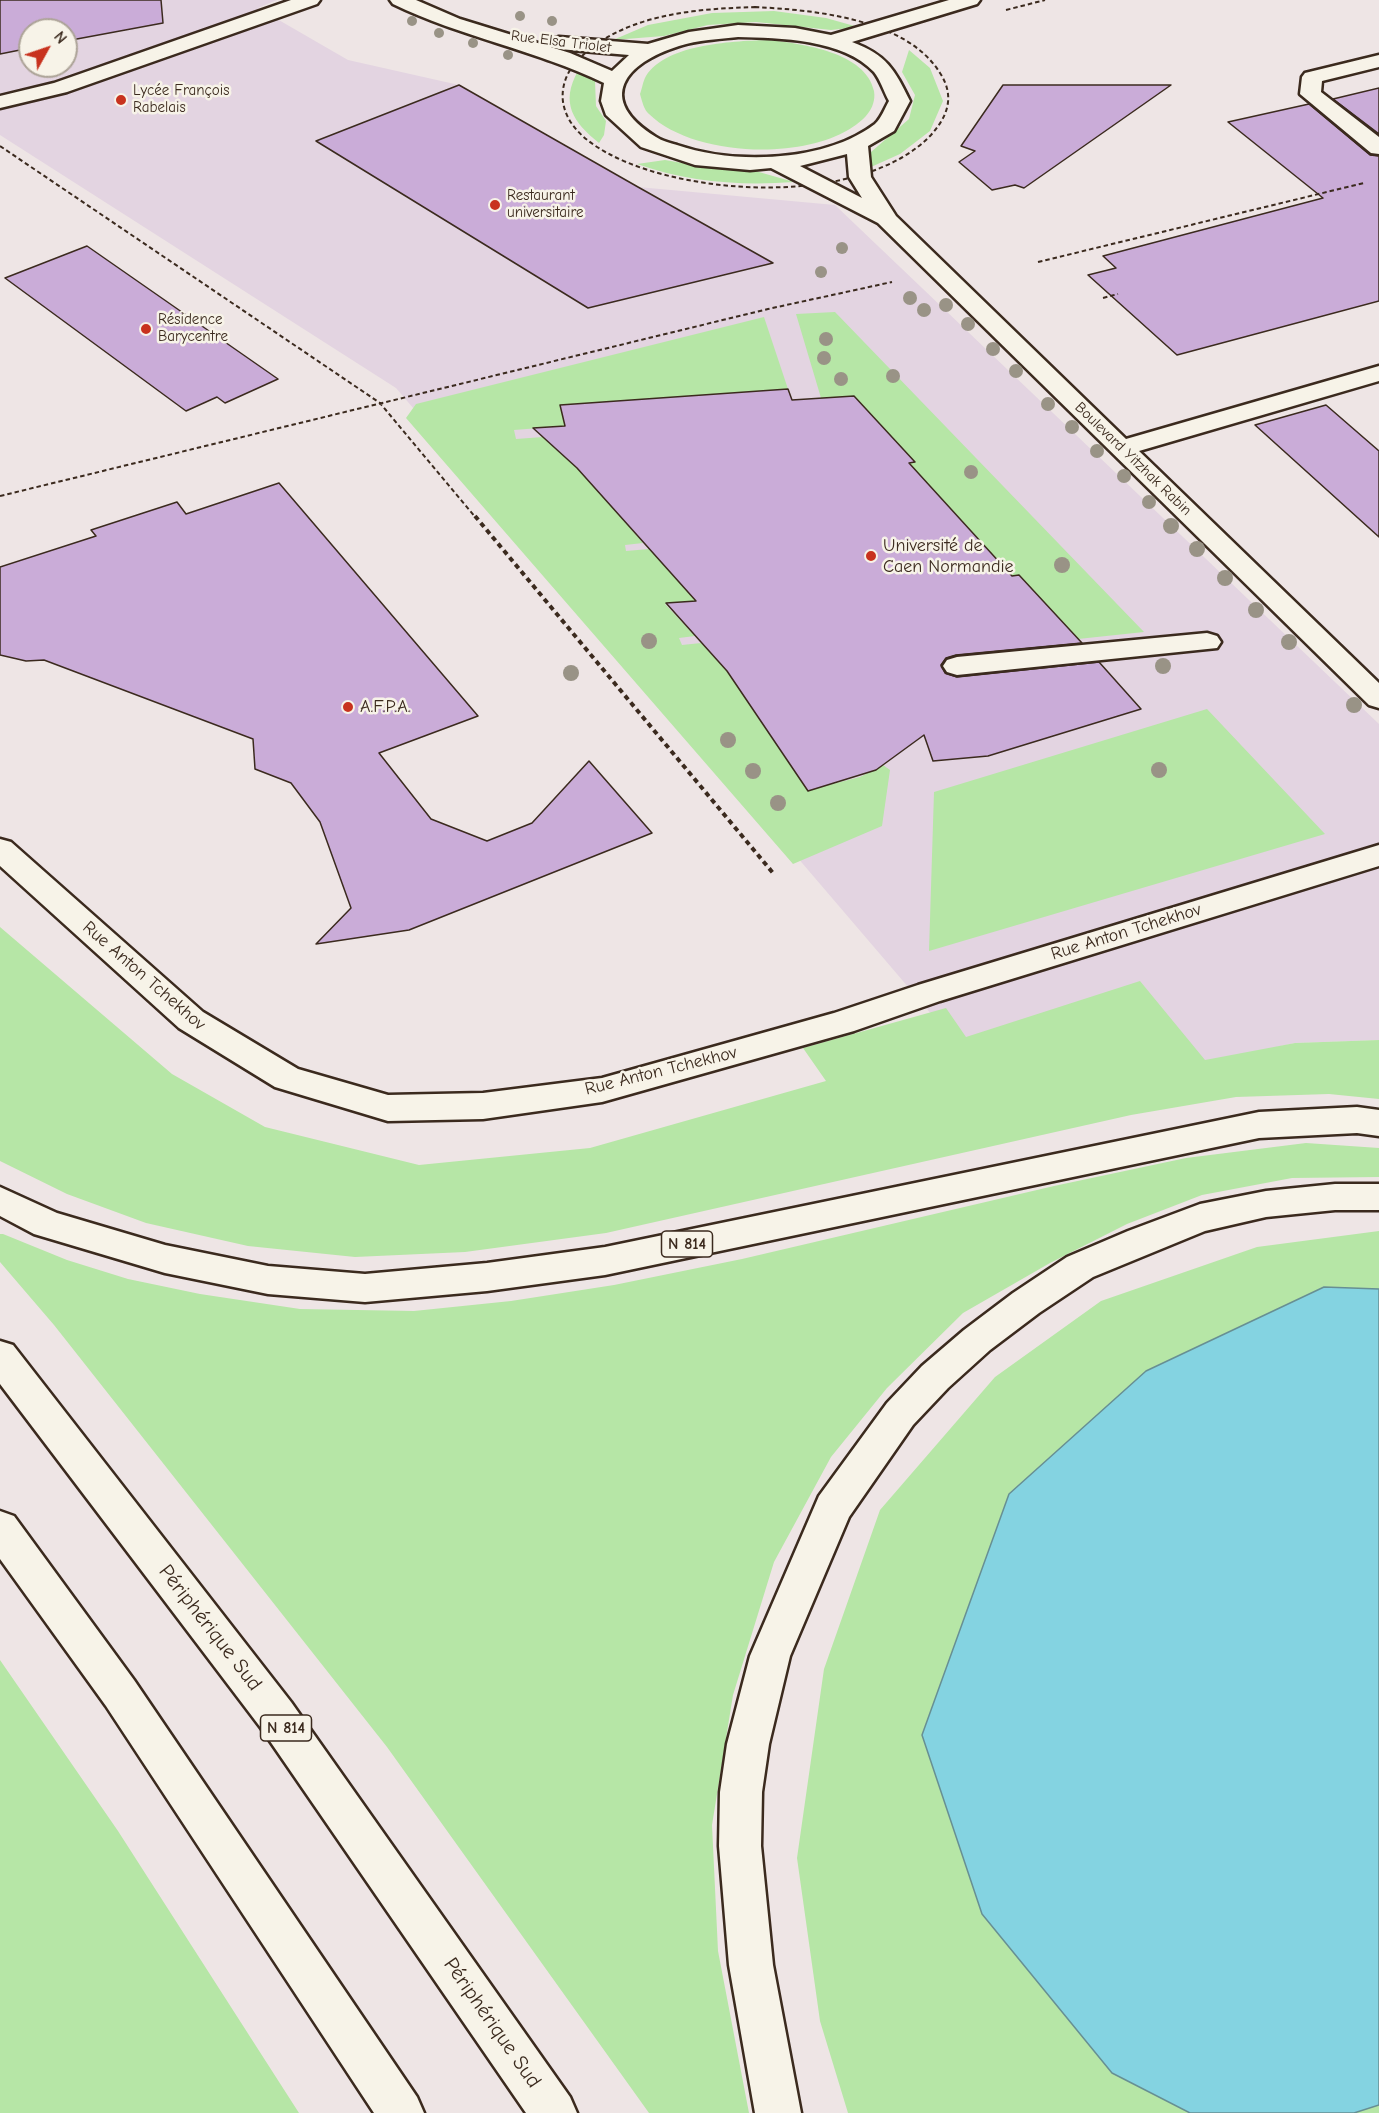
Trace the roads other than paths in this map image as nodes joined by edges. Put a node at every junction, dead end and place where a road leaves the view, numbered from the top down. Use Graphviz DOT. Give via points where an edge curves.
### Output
graph roads {
  1 [pos="310,0"];
  2 [pos="400,0"];
  3 [pos="970,0"];
  4 [pos="976,0"];
  5 [pos="470,30"];
  6 [pos="830,42"];
  7 [pos="652,50"];
  8 [pos="1379,61"];
  9 [pos="879,66"];
  10 [pos="615,80"];
  11 [pos="0,102"];
  12 [pos="857,145"];
  13 [pos="1379,148"];
  14 [pos="779,164"];
  15 [pos="887,220"];
  16 [pos="1379,373"];
  17 [pos="1121,448"];
  18 [pos="1208,642"];
  19 [pos="957,666"];
  20 [pos="1379,699"];
  21 [pos="0,849"];
  22 [pos="1379,855"];
  23 [pos="1379,1123"];
  24 [pos="1379,1197"];
  25 [pos="0,1200"];
  26 [pos="0,1356"];
  27 [pos="0,1528"];
  28 [pos="401,2113"];
  29 [pos="554,2113"];
  30 [pos="778,2113"];
  1 -- 11 [label="main road" via="60,88"];
  2 -- 5 [label="main road, Rue Elsa Triolet"];
  3 -- 6 [label="main road"];
  4 -- 9 [label="main road" via="899,44"];
  5 -- 7 [label="main road, Rue Elsa Triolet" via="591,47"];
  5 -- 10 [label="main road, Rue Elsa Triolet" via="586,64"];
  6 -- 7 [label="main road" via="801,35 738,31 677,40"];
  6 -- 9 [label="main road"];
  7 -- 10 [label="main road"];
  8 -- 13 [label="main road" via="1312,77 1310,94"];
  9 -- 12 [label="main road" via="896,89 897,107 887,125"];
  10 -- 14 [label="main road" via="611,94 613,109 622,123 659,147 715,162"];
  12 -- 14 [label="main road" via="826,156"];
  12 -- 15 [label="main road, Boulevard Yitzhak Rabin" via="860,177"];
  14 -- 15 [label="main road, Boulevard Yitzhak Rabin"];
  15 -- 17 [label="main road, Boulevard Yitzhak Rabin"];
  16 -- 17 [label="main road"];
  17 -- 20 [label="main road, Boulevard Yitzhak Rabin"];
  18 -- 19 [label="main road"];
  21 -- 22 [label="main road, Rue Anton Tchekhov" via="191,1020 287,1078 388,1108 483,1106 602,1089 842,1023"];
  23 -- 25 [label="main road, N 814" via="1358,1120 1259,1125 605,1261 365,1288 268,1280 165,1259 46,1224"];
  24 -- 30 [label="main road" via="1266,1204 1200,1218 1080,1267 985,1334 935,1377 900,1414 833,1508 770,1656 748,1744 741,1792 740,1846 752,1965"];
  26 -- 29 [label="main road, Périphérique Sud / N 814" via="276,1715"];
  27 -- 28 [label="main road" via="120,1694"];
}
